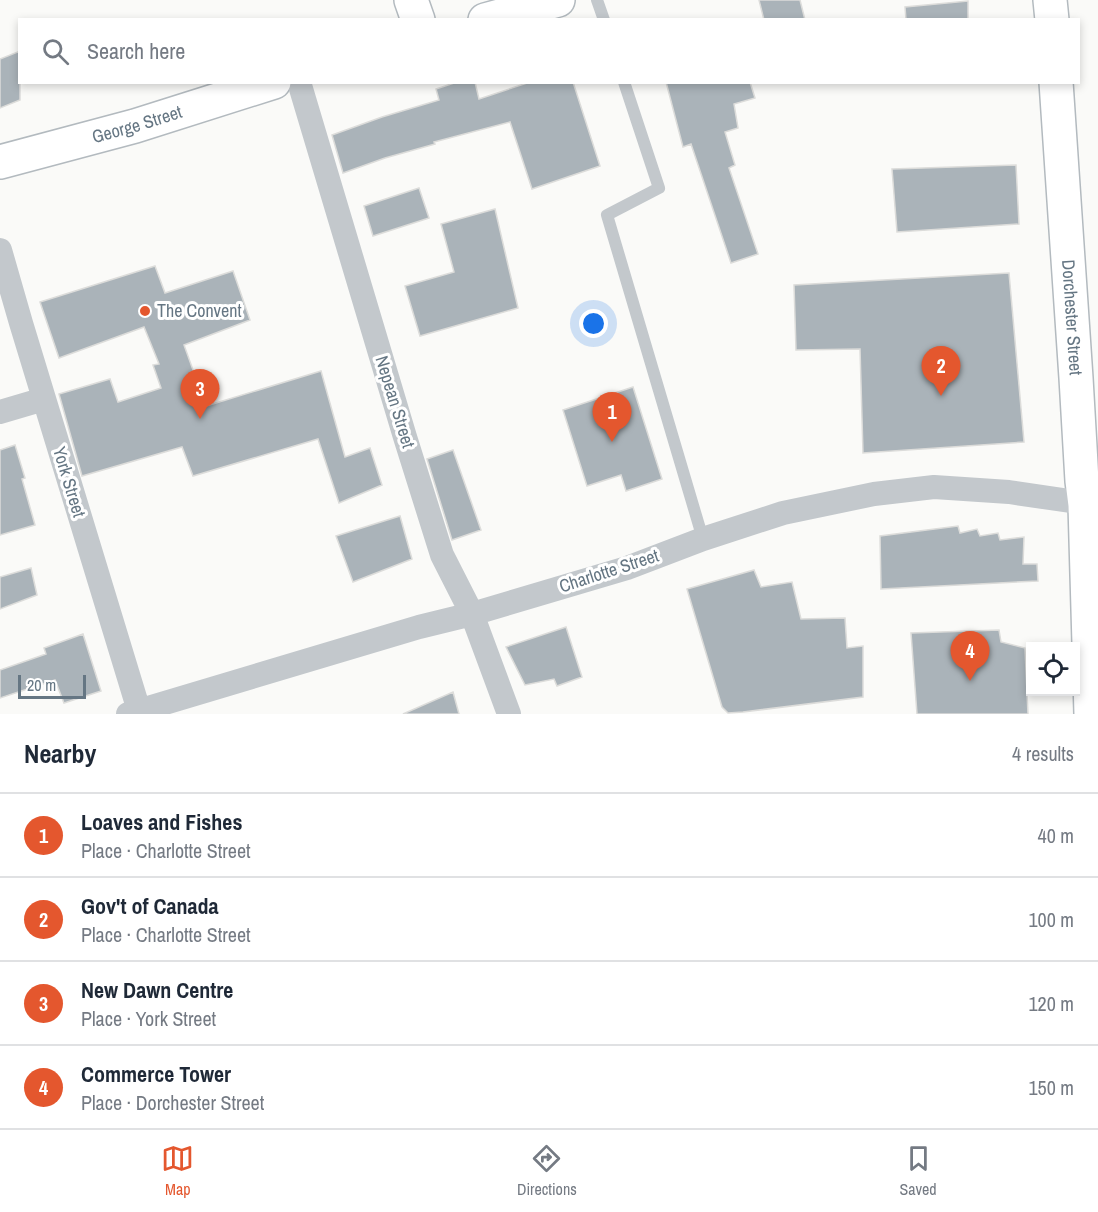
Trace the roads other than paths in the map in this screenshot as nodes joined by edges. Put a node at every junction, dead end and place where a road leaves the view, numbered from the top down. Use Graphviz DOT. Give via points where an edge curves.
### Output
graph roads {
  1 [pos="411,0"];
  2 [pos="558,0"];
  3 [pos="597,0"];
  4 [pos="1050,0"];
  5 [pos="417,18"];
  6 [pos="492,18"];
  7 [pos="602,18"];
  8 [pos="1052,18"];
  9 [pos="268,84"];
  10 [pos="300,84"];
  11 [pos="625,84"];
  12 [pos="1056,84"];
  13 [pos="0,162"];
  14 [pos="0,250"];
  15 [pos="44,399"];
  16 [pos="0,412"];
  17 [pos="1092,506"];
  18 [pos="704,539"];
  19 [pos="472,614"];
  20 [pos="136,713"];
  21 [pos="509,714"];
  22 [pos="1091,714"];
  1 -- 5 [label="street"];
  2 -- 6 [label="street"];
  3 -- 7 [label="lane"];
  4 -- 8 [label="street"];
  9 -- 13 [label="street, George Street" via="135,126"];
  10 -- 19 [label="street, Nepean Street" via="442,555"];
  11 -- 18 [label="lane" via="659,188 607,215"];
  12 -- 17 [label="street, Dorchester Street" via="1082,481"];
  14 -- 15 [label="street, York Street"];
  15 -- 16 [label="street"];
  15 -- 20 [label="street, York Street"];
  17 -- 18 [label="street, Charlotte Street" via="1009,492 934,486 783,513"];
  17 -- 22 [label="street, Dorchester Street" via="1087,551"];
  18 -- 19 [label="street, Charlotte Street" via="627,568"];
  19 -- 20 [label="street, Charlotte Street"];
  19 -- 21 [label="street, Nepean Street"];
}
